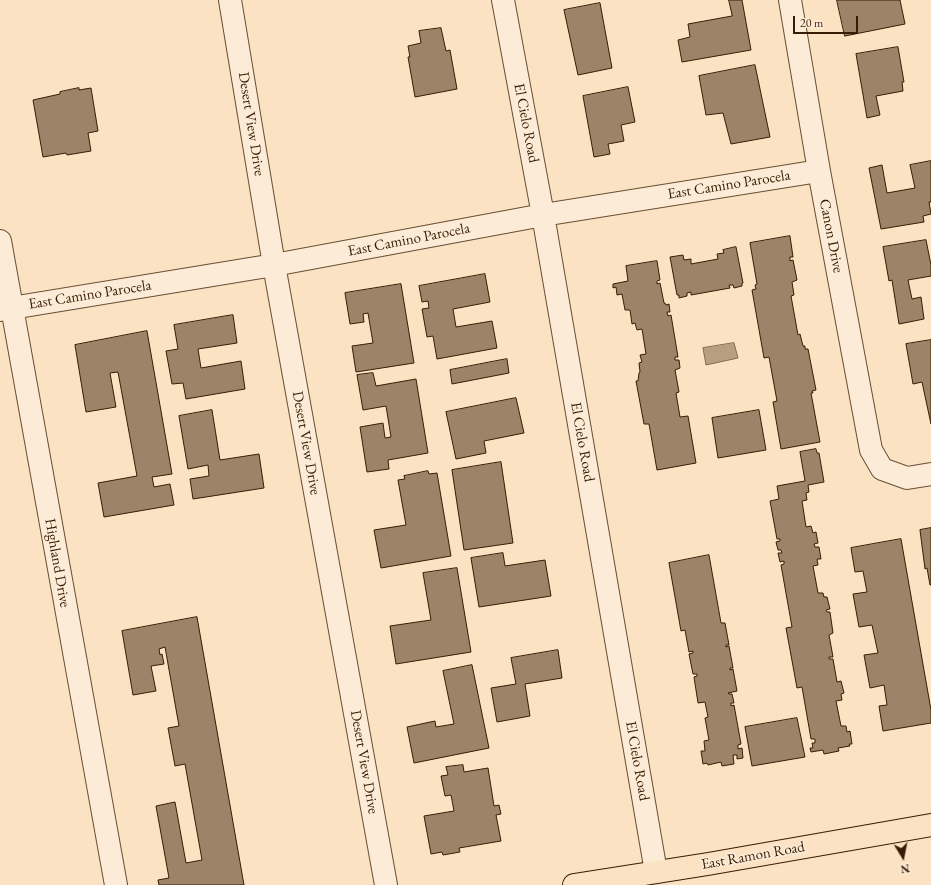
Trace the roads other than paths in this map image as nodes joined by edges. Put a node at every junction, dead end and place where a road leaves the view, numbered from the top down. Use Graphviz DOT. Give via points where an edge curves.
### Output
graph roads {
  1 [pos="230,0"];
  2 [pos="503,0"];
  3 [pos="790,0"];
  4 [pos="819,171"];
  5 [pos="543,215"];
  6 [pos="0,240"];
  7 [pos="274,265"];
  8 [pos="6,309"];
  9 [pos="931,474"];
  10 [pos="931,825"];
  11 [pos="657,878"];
  12 [pos="116,885"];
  13 [pos="386,885"];
  14 [pos="574,885"];
  1 -- 7 [label="street, Desert View Drive"];
  2 -- 5 [label="street, El Cielo Road"];
  3 -- 4 [label="street, Canon Drive"];
  4 -- 5 [label="street, East Camino Parocela"];
  4 -- 9 [label="street, Canon Drive" via="871,450 882,469 907,478"];
  5 -- 7 [label="street, East Camino Parocela"];
  5 -- 11 [label="street, El Cielo Road"];
  6 -- 8 [label="street, Highland Drive"];
  7 -- 8 [label="street, East Camino Parocela"];
  7 -- 13 [label="street, Desert View Drive"];
  8 -- 12 [label="street, Highland Drive"];
  10 -- 11 [label="main road, East Ramon Road"];
  11 -- 14 [label="main road, East Ramon Road"];
}
